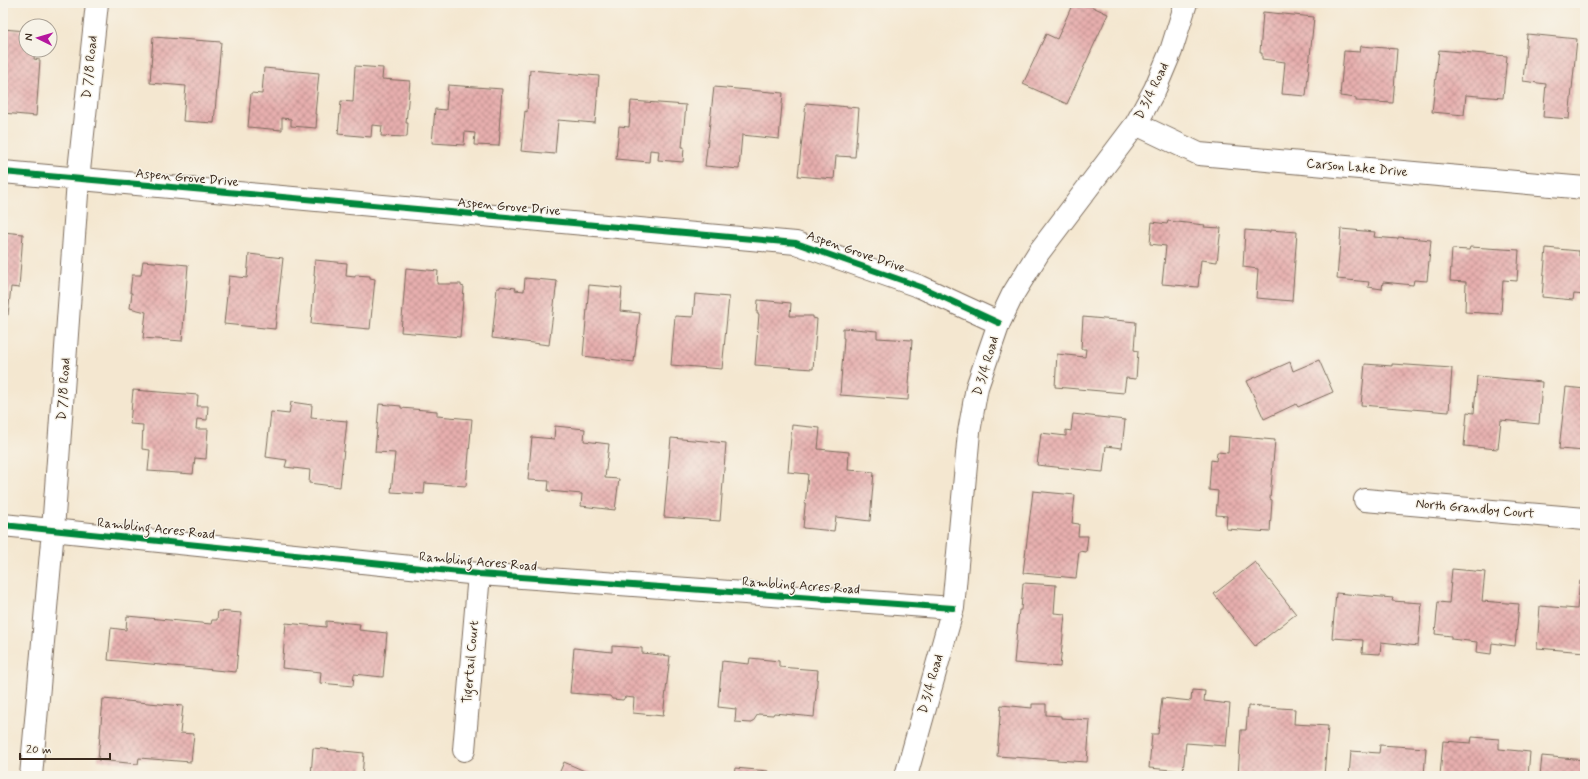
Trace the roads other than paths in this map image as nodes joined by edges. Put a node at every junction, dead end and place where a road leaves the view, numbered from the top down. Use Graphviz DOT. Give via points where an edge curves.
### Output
graph roads {
  1 [pos="97,3"];
  2 [pos="1186,3"];
  3 [pos="1136,124"];
  4 [pos="3,172"];
  5 [pos="78,180"];
  6 [pos="1585,188"];
  7 [pos="999,323"];
  8 [pos="1366,500"];
  9 [pos="1585,519"];
  10 [pos="3,525"];
  11 [pos="53,530"];
  12 [pos="479,574"];
  13 [pos="953,608"];
  14 [pos="464,750"];
  15 [pos="31,776"];
  16 [pos="906,776"];
  1 -- 5 [label="street, D 7/8 Road"];
  2 -- 3 [label="street, D 3/4 Road" via="1171,52"];
  3 -- 6 [label="street, Carson Lake Drive" via="1199,154"];
  3 -- 7 [label="street, D 3/4 Road" via="1039,252 1013,294"];
  4 -- 5 [label="street, Aspen Grove Drive"];
  5 -- 7 [label="street, Aspen Grove Drive" via="796,243 921,287"];
  5 -- 11 [label="street, D 7/8 Road"];
  7 -- 13 [label="street, D 3/4 Road" via="977,387 969,432"];
  8 -- 9 [label="street, North Grandby Court"];
  10 -- 11 [label="street, Rambling Acres Road"];
  11 -- 12 [label="street, Rambling Acres Road"];
  11 -- 15 [label="street, D 7/8 Road"];
  12 -- 13 [label="street, Rambling Acres Road"];
  12 -- 14 [label="street, Tigertail Court"];
  13 -- 16 [label="street, D 3/4 Road"];
}
